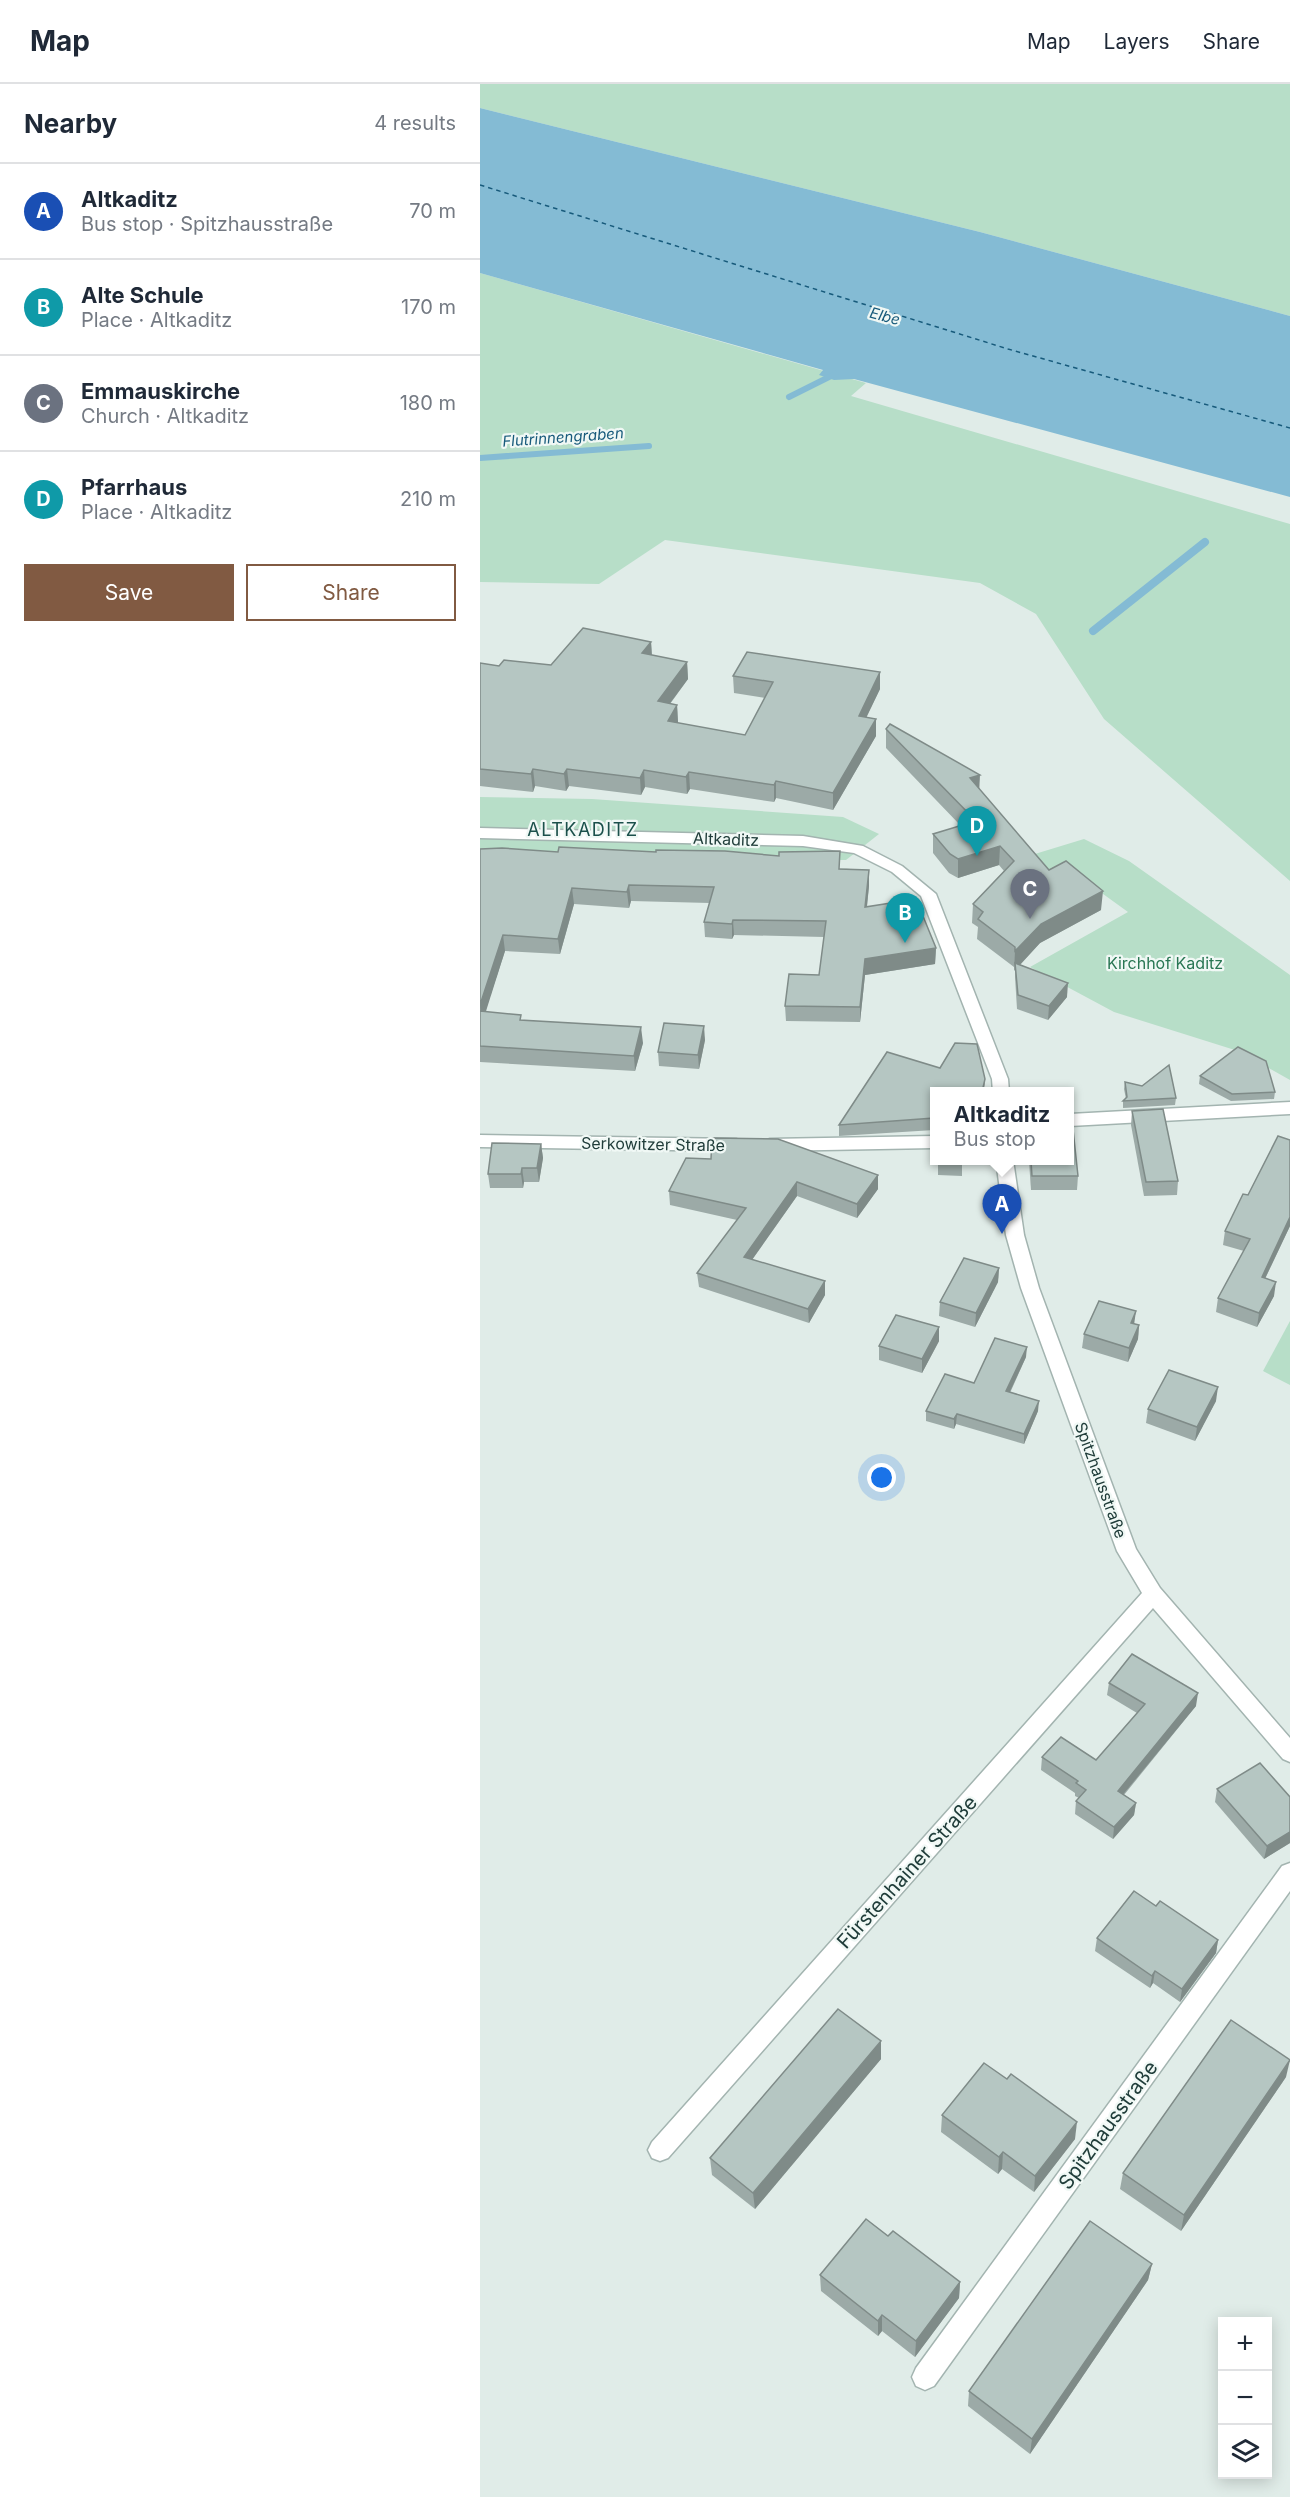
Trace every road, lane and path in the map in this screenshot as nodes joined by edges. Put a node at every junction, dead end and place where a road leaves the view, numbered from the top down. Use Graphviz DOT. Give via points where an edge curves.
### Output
graph roads {
  1 [pos="480,833"];
  2 [pos="1001,1087"];
  3 [pos="1290,1108"];
  4 [pos="1074,1120"];
  5 [pos="480,1141"];
  6 [pos="930,1142"];
  7 [pos="1005,1165"];
  8 [pos="1154,1593"];
  9 [pos="1290,1753"];
  10 [pos="1290,1872"];
  11 [pos="660,2150"];
  12 [pos="925,2377"];
  1 -- 2 [label="street, Altkaditz" via="803,841 858,849 897,869 927,894"];
  3 -- 4 [label="street"];
  5 -- 6 [label="street, Serkowitzer Straße" via="835,1146"];
  7 -- 8 [label="street, Spitzhausstraße" via="1015,1235 1030,1288 1127,1551"];
  8 -- 9 [label="street, Spitzhausstraße"];
  8 -- 11 [label="street, Fürstenhainer Straße"];
  10 -- 12 [label="street, Spitzhausstraße"];
}
